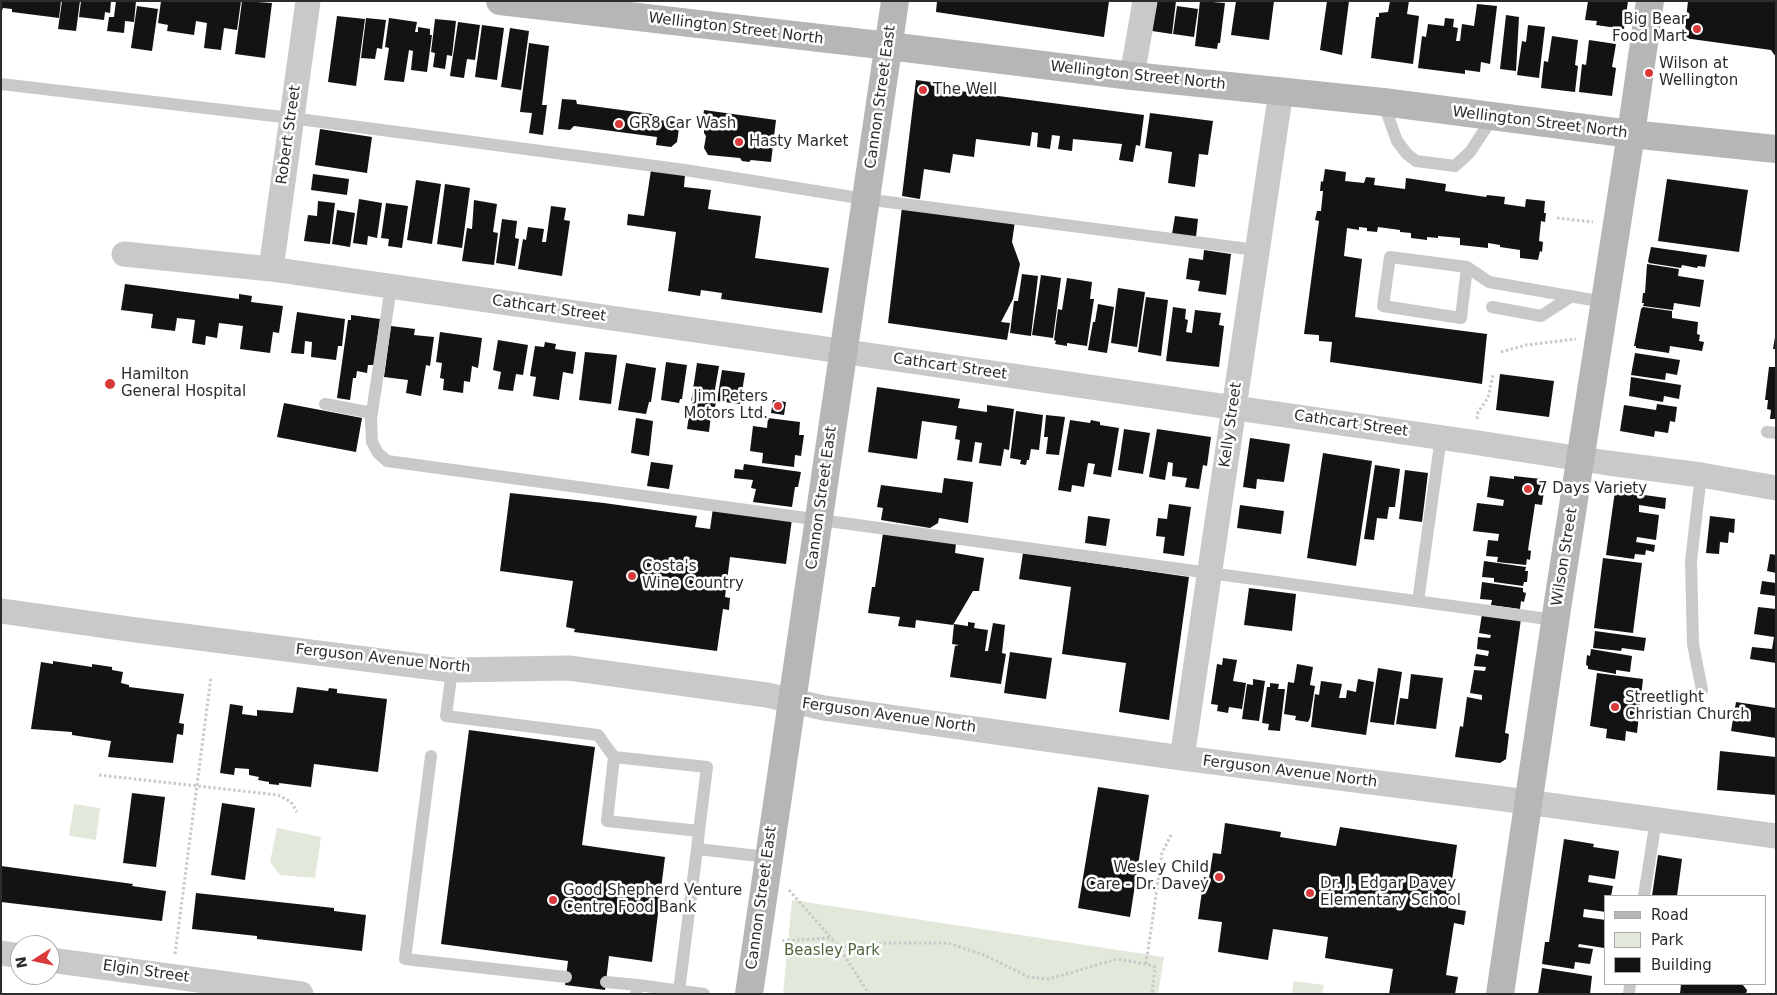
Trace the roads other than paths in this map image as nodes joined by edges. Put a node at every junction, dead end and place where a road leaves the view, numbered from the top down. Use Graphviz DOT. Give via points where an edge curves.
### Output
graph roads {
  1 [pos="308,1"];
  2 [pos="500,1"];
  3 [pos="895,1"];
  4 [pos="1145,1"];
  5 [pos="1650,1"];
  6 [pos="889,46"];
  7 [pos="1132,76"];
  8 [pos="1,84"];
  9 [pos="1281,91"];
  10 [pos="1383,102"];
  11 [pos="1493,117"];
  12 [pos="291,118"];
  13 [pos="1632,134"];
  14 [pos="1776,149"];
  15 [pos="865,199"];
  16 [pos="1256,250"];
  17 [pos="124,254"];
  18 [pos="1467,266"];
  19 [pos="271,270"];
  20 [pos="391,287"];
  21 [pos="1572,296"];
  22 [pos="1604,302"];
  23 [pos="1492,307"];
  24 [pos="844,352"];
  25 [pos="325,404"];
  26 [pos="1234,407"];
  27 [pos="372,413"];
  28 [pos="1441,437"];
  29 [pos="1580,459"];
  30 [pos="1701,475"];
  31 [pos="1776,488"];
  32 [pos="819,520"];
  33 [pos="1209,574"];
  34 [pos="1418,602"];
  35 [pos="1,611"];
  36 [pos="1555,620"];
  37 [pos="452,670"];
  38 [pos="1702,690"];
  39 [pos="791,701"];
  40 [pos="431,756"];
  41 [pos="614,756"];
  42 [pos="1182,758"];
  43 [pos="1530,803"];
  44 [pos="1656,820"];
  45 [pos="699,831"];
  46 [pos="1776,836"];
  47 [pos="697,849"];
  48 [pos="767,866"];
  49 [pos="1644,895"];
  50 [pos="60,962"];
  51 [pos="566,977"];
  52 [pos="606,982"];
  53 [pos="163,984"];
  54 [pos="637,990"];
  55 [pos="679,991"];
  56 [pos="301,994"];
  57 [pos="704,994"];
  58 [pos="749,994"];
  59 [pos="1500,994"];
  1 -- 12 [label="street, Robert Street"];
  2 -- 6 [label="main road, Wellington Street North"];
  3 -- 6 [label="main road, Cannon Street East"];
  4 -- 7 [label="street"];
  5 -- 13 [label="main road, Wilson Street"];
  6 -- 7 [label="main road, Wellington Street North"];
  6 -- 15 [label="main road, Cannon Street East"];
  7 -- 9 [label="main road, Wellington Street North"];
  8 -- 12 [label="lane"];
  9 -- 10 [label="main road, Wellington Street North"];
  9 -- 16 [label="street, Kelly Street"];
  10 -- 11 [label="main road, Wellington Street North"];
  10 -- 11 [label="lane" via="1397,141 1416,161 1456,166 1470,152"];
  11 -- 13 [label="main road, Wellington Street North"];
  12 -- 15 [label="lane" via="685,170"];
  12 -- 19 [label="street, Robert Street"];
  13 -- 14 [label="main road, Wellington Street North"];
  13 -- 22 [label="main road, Wilson Street"];
  15 -- 16 [label="lane"];
  15 -- 24 [label="main road, Cannon Street East"];
  16 -- 26 [label="street, Kelly Street"];
  17 -- 19 [label="street, Cathcart Street"];
  18 -- 18 [label="lane" via="1461,318 1384,306 1390,258"];
  18 -- 21 [label="lane" via="1489,282"];
  19 -- 20 [label="street, Cathcart Street"];
  20 -- 24 [label="street, Cathcart Street"];
  20 -- 27 [label="lane"];
  21 -- 22 [label="lane"];
  21 -- 23 [label="lane" via="1541,316"];
  22 -- 29 [label="main road, Wilson Street"];
  24 -- 26 [label="street, Cathcart Street"];
  24 -- 32 [label="main road, Cannon Street East"];
  25 -- 27 [label="lane"];
  26 -- 28 [label="street, Cathcart Street"];
  26 -- 33 [label="street, Kelly Street"];
  27 -- 32 [label="lane" via="372,442 387,461"];
  28 -- 29 [label="street, Cathcart Street"];
  28 -- 34 [label="lane"];
  29 -- 30 [label="street, Cathcart Street"];
  29 -- 36 [label="main road, Wilson Street"];
  30 -- 31 [label="street, Cathcart Street"];
  30 -- 38 [label="lane" via="1691,561 1693,644"];
  32 -- 33 [label="lane"];
  32 -- 39 [label="main road, Cannon Street East"];
  33 -- 34 [label="lane"];
  33 -- 42 [label="street, Kelly Street"];
  34 -- 36 [label="lane"];
  35 -- 37 [label="street, Ferguson Avenue North"];
  36 -- 43 [label="main road, Wilson Street"];
  37 -- 39 [label="street, Ferguson Avenue North" via="569,668"];
  37 -- 41 [label="lane" via="446,716 598,735"];
  39 -- 42 [label="street, Ferguson Avenue North"];
  39 -- 48 [label="main road, Cannon Street East"];
  40 -- 51 [label="lane" via="406,959"];
  41 -- 45 [label="lane" via="607,821"];
  41 -- 45 [label="lane" via="707,767"];
  42 -- 43 [label="street, Ferguson Avenue North"];
  43 -- 44 [label="street, Ferguson Avenue North"];
  43 -- 59 [label="main road, Wilson Street"];
  44 -- 46 [label="street, Ferguson Avenue North"];
  44 -- 49 [label="lane"];
  45 -- 47 [label="lane"];
  47 -- 48 [label="lane"];
  47 -- 55 [label="lane"];
  48 -- 58 [label="main road, Cannon Street East"];
  50 -- 53 [label="street, Elgin Street"];
  52 -- 54 [label="lane"];
  53 -- 56 [label="street, Elgin Street"];
  54 -- 55 [label="lane"];
  55 -- 57 [label="lane"];
}
